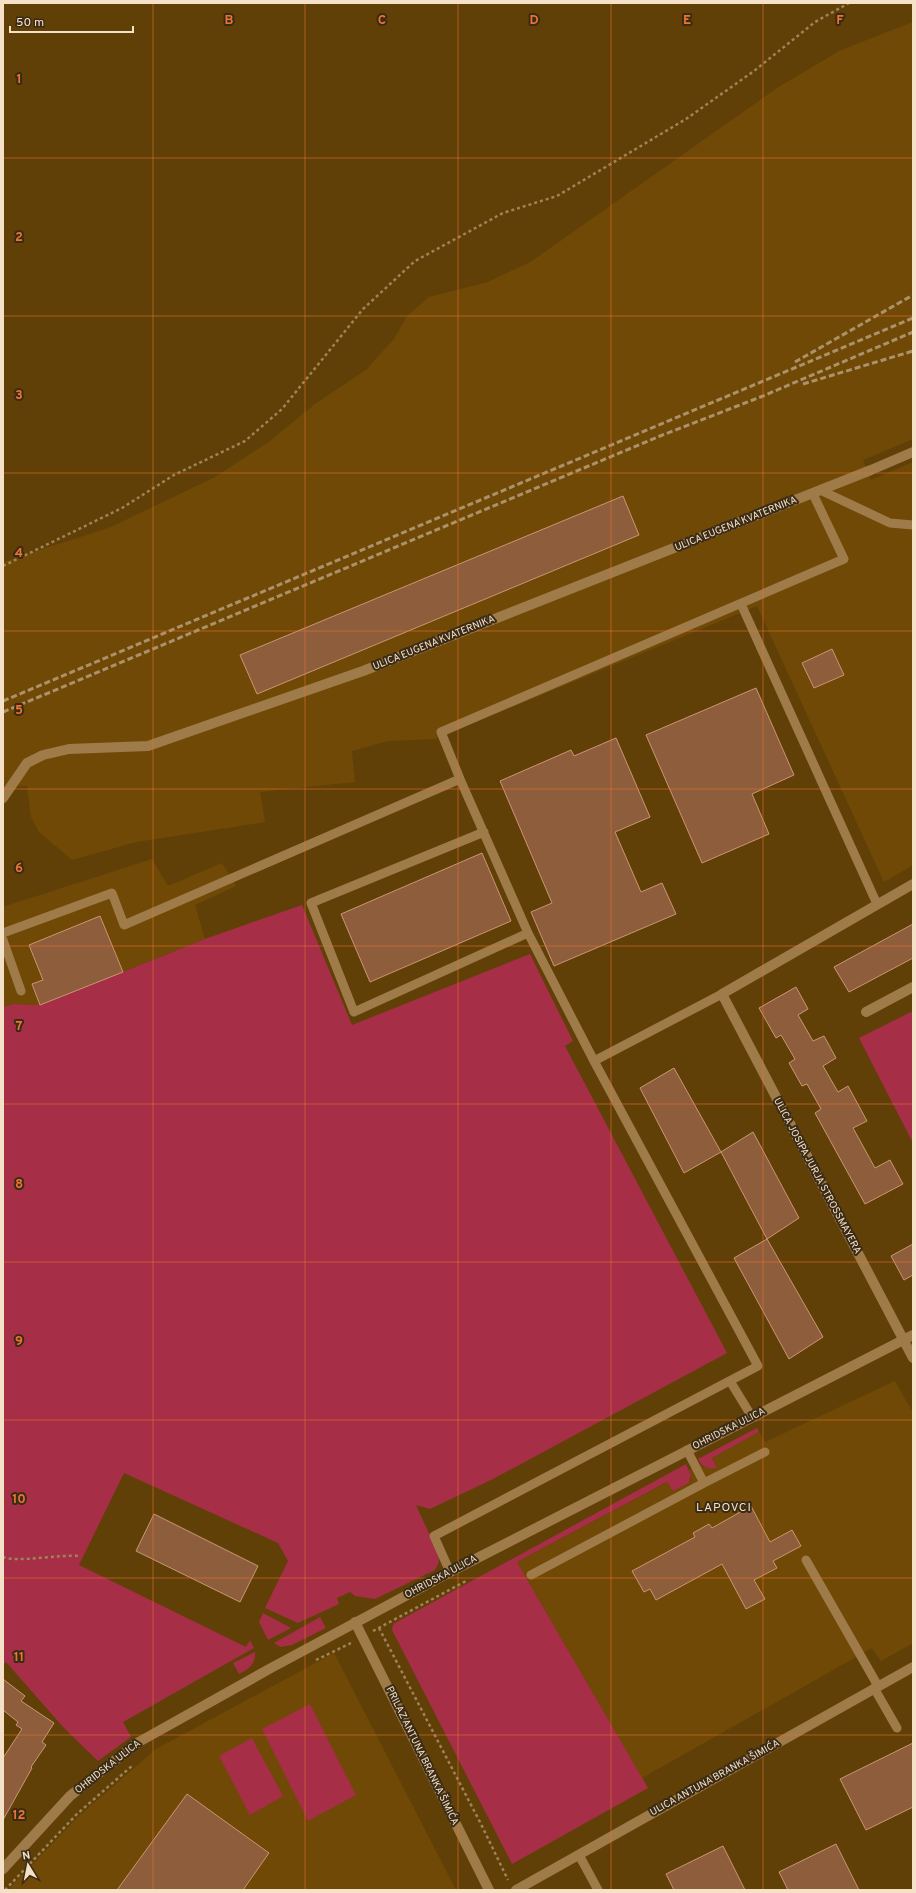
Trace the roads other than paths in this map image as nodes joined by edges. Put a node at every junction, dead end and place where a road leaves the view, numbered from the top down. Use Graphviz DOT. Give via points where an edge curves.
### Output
graph roads {
  1 [pos="913,452"];
  2 [pos="816,492"];
  3 [pos="913,525"];
  4 [pos="741,604"];
  5 [pos="460,779"];
  6 [pos="3,798"];
  7 [pos="484,832"];
  8 [pos="913,884"];
  9 [pos="877,904"];
  10 [pos="3,933"];
  11 [pos="528,933"];
  12 [pos="3,940"];
  13 [pos="913,987"];
  14 [pos="21,991"];
  15 [pos="722,994"];
  16 [pos="866,1012"];
  17 [pos="594,1061"];
  18 [pos="913,1334"];
  19 [pos="903,1340"];
  20 [pos="913,1358"];
  21 [pos="730,1381"];
  22 [pos="752,1417"];
  23 [pos="687,1450"];
  24 [pos="765,1452"];
  25 [pos="704,1483"];
  26 [pos="806,1560"];
  27 [pos="450,1572"];
  28 [pos="532,1575"];
  29 [pos="355,1622"];
  30 [pos="913,1666"];
  31 [pos="876,1687"];
  32 [pos="898,1728"];
  33 [pos="579,1855"];
  34 [pos="3,1869"];
  35 [pos="513,1887"];
  36 [pos="489,1890"];
  37 [pos="598,1890"];
  1 -- 2 [label="street, ULICA EUGENA KVATERNIKA"];
  2 -- 3 [label="lane" via="890,523"];
  2 -- 4 [label="lane" via="844,559"];
  2 -- 6 [label="street, ULICA EUGENA KVATERNIKA" via="364,671 148,746 70,749 43,755 28,764"];
  4 -- 5 [label="lane" via="442,732"];
  4 -- 9 [label="lane"];
  5 -- 7 [label="lane"];
  5 -- 10 [label="lane" via="124,925 112,893"];
  7 -- 11 [label="lane"];
  7 -- 11 [label="lane" via="311,903 354,1012"];
  8 -- 9 [label="street"];
  9 -- 15 [label="street"];
  11 -- 17 [label="lane"];
  12 -- 14 [label="lane"];
  13 -- 16 [label="street"];
  15 -- 17 [label="lane"];
  15 -- 19 [label="street, ULICA JOSIPA JURJA STROSSMAYERA"];
  17 -- 21 [label="lane" via="758,1366"];
  18 -- 19 [label="street, OHRIDSKA ULICA"];
  19 -- 20 [label="street, ULICA JOSIPA JURJA STROSSMAYERA"];
  19 -- 22 [label="street, OHRIDSKA ULICA"];
  21 -- 22 [label="lane"];
  21 -- 27 [label="lane" via="434,1536"];
  22 -- 23 [label="street, OHRIDSKA ULICA"];
  23 -- 25 [label="lane"];
  23 -- 27 [label="street, OHRIDSKA ULICA"];
  24 -- 25 [label="lane"];
  25 -- 28 [label="lane"];
  26 -- 31 [label="lane"];
  27 -- 29 [label="street, OHRIDSKA ULICA"];
  29 -- 34 [label="street, OHRIDSKA ULICA" via="137,1743 70,1796"];
  29 -- 36 [label="street, PRILAZ ANTUNA BRANKA ŠIMIĆA"];
  30 -- 31 [label="street, ULICA ANTUNA BRANKA ŠIMIĆA"];
  31 -- 32 [label="lane"];
  31 -- 33 [label="street, ULICA ANTUNA BRANKA ŠIMIĆA"];
  33 -- 35 [label="street, ULICA ANTUNA BRANKA ŠIMIĆA"];
  33 -- 37 [label="lane"];
}
